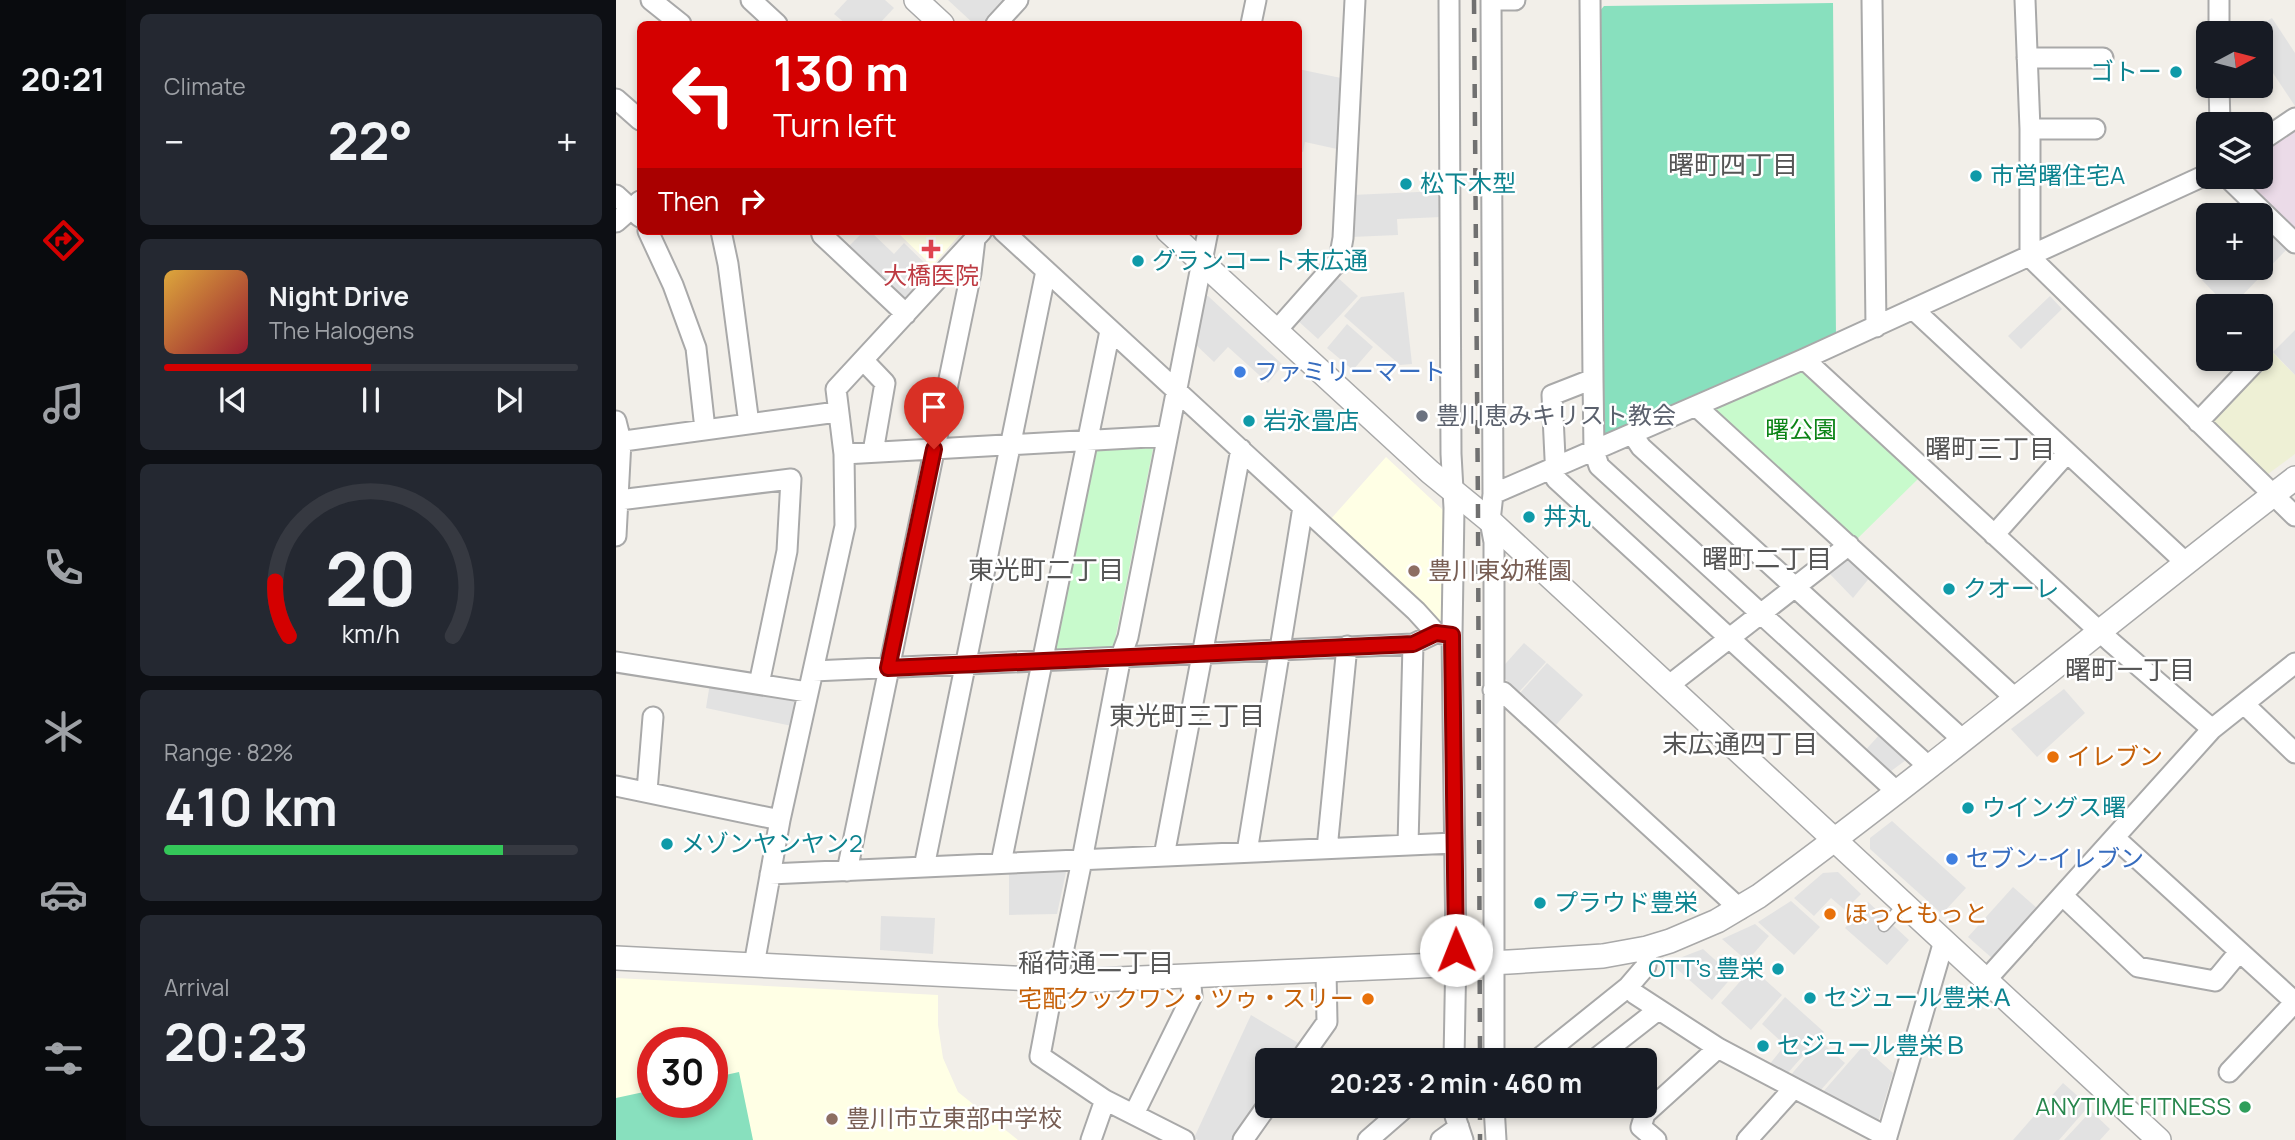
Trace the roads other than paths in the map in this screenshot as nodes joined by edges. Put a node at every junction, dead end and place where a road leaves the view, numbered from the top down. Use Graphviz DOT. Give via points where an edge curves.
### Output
graph roads {
  1 [pos="651,0"];
  2 [pos="751,0"];
  3 [pos="916,0"];
  4 [pos="1018,0"];
  5 [pos="1256,0"];
  6 [pos="1355,0"];
  7 [pos="1449,0"];
  8 [pos="1456,0"];
  9 [pos="1464,0"];
  10 [pos="1491,0"];
  11 [pos="1498,0"];
  12 [pos="1516,0"];
  13 [pos="1590,0"];
  14 [pos="1872,0"];
  15 [pos="2025,0"];
  16 [pos="2219,0"];
  17 [pos="677,21"];
  18 [pos="774,21"];
  19 [pos="940,21"];
  20 [pos="999,21"];
  21 [pos="1252,21"];
  22 [pos="2219,21"];
  23 [pos="2027,58"];
  24 [pos="2102,58"];
  25 [pos="616,99"];
  26 [pos="637,117"];
  27 [pos="2295,118"];
  28 [pos="2030,129"];
  29 [pos="2095,129"];
  30 [pos="2273,133"];
  31 [pos="2196,180"];
  32 [pos="2239,189"];
  33 [pos="616,195"];
  34 [pos="637,209"];
  35 [pos="616,222"];
  36 [pos="650,235"];
  37 [pos="722,235"];
  38 [pos="822,235"];
  39 [pos="978,235"];
  40 [pos="1007,235"];
  41 [pos="1173,235"];
  42 [pos="1207,235"];
  43 [pos="2295,243"];
  44 [pos="2030,257"];
  45 [pos="1202,261"];
  46 [pos="1046,271"];
  47 [pos="1913,309"];
  48 [pos="906,314"];
  49 [pos="1876,327"];
  50 [pos="1110,331"];
  51 [pos="1276,331"];
  52 [pos="1804,359"];
  53 [pos="863,360"];
  54 [pos="2247,371"];
  55 [pos="1593,379"];
  56 [pos="1177,391"];
  57 [pos="1697,407"];
  58 [pos="837,412"];
  59 [pos="2198,422"];
  60 [pos="748,424"];
  61 [pos="705,429"];
  62 [pos="618,435"];
  63 [pos="1633,435"];
  64 [pos="1167,436"];
  65 [pos="1087,440"];
  66 [pos="1011,444"];
  67 [pos="934,449"];
  68 [pos="1241,449"];
  69 [pos="1594,451"];
  70 [pos="873,452"];
  71 [pos="2067,453"];
  72 [pos="844,454"];
  73 [pos="1555,468"];
  74 [pos="2295,478"];
  75 [pos="1453,491"];
  76 [pos="1493,494"];
  77 [pos="2273,495"];
  78 [pos="619,500"];
  79 [pos="1303,508"];
  80 [pos="2295,516"];
  81 [pos="1490,522"];
  82 [pos="1994,535"];
  83 [pos="616,536"];
  84 [pos="1849,545"];
  85 [pos="2185,562"];
  86 [pos="1794,586"];
  87 [pos="1761,614"];
  88 [pos="2099,631"];
  89 [pos="1444,634"];
  90 [pos="1730,639"];
  91 [pos="1413,644"];
  92 [pos="1347,646"];
  93 [pos="1278,650"];
  94 [pos="1200,653"];
  95 [pos="1121,656"];
  96 [pos="1043,660"];
  97 [pos="616,662"];
  98 [pos="2295,663"];
  99 [pos="965,664"];
  100 [pos="888,668"];
  101 [pos="813,671"];
  102 [pos="759,684"];
  103 [pos="1668,687"];
  104 [pos="1493,690"];
  105 [pos="807,692"];
  106 [pos="2016,699"];
  107 [pos="2244,704"];
  108 [pos="653,717"];
  109 [pos="2212,729"];
  110 [pos="1963,740"];
  111 [pos="2295,753"];
  112 [pos="1928,766"];
  113 [pos="616,786"];
  114 [pos="647,791"];
  115 [pos="1896,791"];
  116 [pos="780,820"];
  117 [pos="2115,838"];
  118 [pos="1834,839"];
  119 [pos="1454,843"];
  120 [pos="1408,845"];
  121 [pos="1327,849"];
  122 [pos="1247,852"];
  123 [pos="1164,856"];
  124 [pos="1082,860"];
  125 [pos="1001,863"];
  126 [pos="924,867"];
  127 [pos="847,871"];
  128 [pos="770,874"];
  129 [pos="2063,896"];
  130 [pos="1904,904"];
  131 [pos="1740,909"];
  132 [pos="1884,926"];
  133 [pos="1944,941"];
  134 [pos="1647,948"];
  135 [pos="2239,951"];
  136 [pos="616,958"];
  137 [pos="1495,962"];
  138 [pos="1456,964"];
  139 [pos="754,965"];
  140 [pos="1326,970"];
  141 [pos="1190,976"];
  142 [pos="1986,979"];
  143 [pos="1055,981"];
  144 [pos="1628,987"];
  145 [pos="2295,1002"];
  146 [pos="1658,1010"];
  147 [pos="1309,1048"];
  148 [pos="1454,1048"];
  149 [pos="1494,1048"];
  150 [pos="1552,1048"];
  151 [pos="1609,1048"];
  152 [pos="1718,1048"];
  153 [pos="2229,1072"];
  154 [pos="1794,1088"];
  155 [pos="1105,1100"];
  156 [pos="1134,1114"];
  157 [pos="1259,1118"];
  158 [pos="1394,1118"];
  159 [pos="1495,1118"];
  160 [pos="1461,1134"];
  161 [pos="1887,1138"];
  162 [pos="1091,1140"];
  163 [pos="1184,1140"];
  164 [pos="1243,1140"];
  165 [pos="1368,1140"];
  166 [pos="1441,1140"];
  167 [pos="1496,1140"];
  168 [pos="1656,1140"];
  169 [pos="1747,1140"];
  170 [pos="2159,1140"];
  1 -- 17 [label="street"];
  2 -- 18 [label="street"];
  3 -- 19 [label="street"];
  4 -- 20 [label="street"];
  5 -- 21 [label="street"];
  6 -- 51 [label="street" via="1339,260"];
  7 -- 75 [label="street"];
  8 -- 9 [label="street"];
  10 -- 76 [label="street"];
  11 -- 12 [label="street"];
  13 -- 55 [label="street"];
  14 -- 49 [label="street"];
  15 -- 23 [label="street"];
  16 -- 22 [label="street"];
  23 -- 24 [label="street"];
  23 -- 28 [label="street"];
  25 -- 26 [label="street"];
  27 -- 30 [label="street"];
  28 -- 29 [label="street"];
  28 -- 44 [label="street"];
  31 -- 44 [label="street"];
  32 -- 43 [label="street"];
  33 -- 34 [label="street"];
  34 -- 35 [label="street"];
  36 -- 61 [label="street" via="696,348"];
  37 -- 60 [label="street"];
  38 -- 48 [label="street"];
  39 -- 48 [label="street"];
  39 -- 67 [label="street"];
  40 -- 46 [label="street"];
  41 -- 45 [label="street"];
  42 -- 45 [label="street"];
  44 -- 47 [label="street"];
  44 -- 59 [label="street"];
  45 -- 51 [label="street"];
  45 -- 56 [label="street"];
  46 -- 50 [label="street"];
  46 -- 66 [label="street"];
  47 -- 49 [label="street"];
  47 -- 71 [label="street"];
  48 -- 53 [label="street"];
  49 -- 52 [label="street"];
  50 -- 56 [label="street"];
  50 -- 65 [label="street"];
  51 -- 75 [label="street"];
  52 -- 57 [label="street"];
  52 -- 82 [label="street"];
  53 -- 58 [label="street" via="836,389"];
  53 -- 70 [label="street" via="885,383"];
  54 -- 59 [label="street"];
  55 -- 69 [label="street"];
  55 -- 73 [label="street" via="1552,395"];
  56 -- 64 [label="street"];
  56 -- 68 [label="street"];
  57 -- 63 [label="street"];
  57 -- 84 [label="street"];
  58 -- 60 [label="street"];
  58 -- 72 [label="street"];
  59 -- 77 [label="street"];
  60 -- 61 [label="street"];
  61 -- 62 [label="street"];
  62 -- 78 [label="street"];
  63 -- 69 [label="street"];
  63 -- 86 [label="street"];
  64 -- 65 [label="street"];
  64 -- 95 [label="street"];
  65 -- 66 [label="street"];
  65 -- 96 [label="street"];
  66 -- 67 [label="street"];
  66 -- 99 [label="street"];
  67 -- 70 [label="street"];
  67 -- 100 [label="street"];
  68 -- 79 [label="street"];
  68 -- 94 [label="street"];
  69 -- 73 [label="street"];
  69 -- 87 [label="street" via="1599,466"];
  70 -- 72 [label="street"];
  71 -- 82 [label="street"];
  71 -- 85 [label="street"];
  72 -- 101 [label="street" via="845,526"];
  73 -- 76 [label="street"];
  73 -- 90 [label="street" via="1556,479"];
  74 -- 77 [label="street"];
  75 -- 81 [label="street"];
  75 -- 89 [label="street"];
  76 -- 81 [label="street"];
  77 -- 80 [label="street"];
  77 -- 85 [label="street"];
  78 -- 83 [label="street"];
  78 -- 102 [label="street" via="790,479 787,551"];
  79 -- 89 [label="street"];
  79 -- 93 [label="street"];
  81 -- 103 [label="street"];
  81 -- 104 [label="street" via="1494,542"];
  82 -- 88 [label="street"];
  84 -- 86 [label="street"];
  84 -- 106 [label="street"];
  85 -- 88 [label="street"];
  86 -- 87 [label="street"];
  86 -- 110 [label="street"];
  87 -- 90 [label="street"];
  87 -- 112 [label="street"];
  88 -- 106 [label="street"];
  88 -- 109 [label="street"];
  89 -- 91 [label="street"];
  89 -- 119 [label="street"];
  90 -- 103 [label="street"];
  90 -- 115 [label="street"];
  91 -- 92 [label="street"];
  91 -- 120 [label="street"];
  92 -- 93 [label="street"];
  92 -- 121 [label="street"];
  93 -- 94 [label="street"];
  93 -- 122 [label="street"];
  94 -- 95 [label="street"];
  94 -- 123 [label="street"];
  95 -- 96 [label="street"];
  95 -- 124 [label="street"];
  96 -- 99 [label="street"];
  96 -- 125 [label="street"];
  97 -- 102 [label="street"];
  98 -- 107 [label="street"];
  99 -- 100 [label="street"];
  99 -- 126 [label="street"];
  100 -- 101 [label="street"];
  100 -- 127 [label="street"];
  101 -- 105 [label="street"];
  102 -- 105 [label="street"];
  103 -- 118 [label="street"];
  104 -- 131 [label="street" via="1513,700"];
  104 -- 137 [label="street"];
  105 -- 116 [label="street"];
  106 -- 110 [label="street"];
  107 -- 109 [label="street"];
  107 -- 111 [label="street"];
  108 -- 114 [label="street"];
  109 -- 117 [label="street"];
  110 -- 112 [label="street"];
  112 -- 115 [label="street"];
  113 -- 114 [label="street"];
  114 -- 116 [label="street"];
  115 -- 118 [label="street"];
  116 -- 128 [label="street"];
  117 -- 129 [label="street"];
  117 -- 135 [label="street"];
  118 -- 130 [label="street"];
  118 -- 131 [label="street"];
  119 -- 120 [label="street"];
  119 -- 138 [label="street"];
  120 -- 121 [label="street"];
  121 -- 122 [label="street"];
  122 -- 123 [label="street"];
  123 -- 124 [label="street"];
  124 -- 125 [label="street"];
  124 -- 143 [label="street"];
  125 -- 126 [label="street"];
  126 -- 127 [label="street"];
  127 -- 128 [label="street"];
  128 -- 139 [label="street"];
  129 -- 135 [label="street" via="2138,967 2215,981"];
  129 -- 142 [label="street"];
  130 -- 132 [label="lane"];
  130 -- 133 [label="street"];
  131 -- 134 [label="street"];
  133 -- 142 [label="street"];
  133 -- 161 [label="street"];
  134 -- 137 [label="street" via="1604,956"];
  134 -- 144 [label="street" via="1646,966"];
  135 -- 145 [label="street"];
  136 -- 139 [label="street"];
  137 -- 138 [label="street"];
  137 -- 149 [label="street"];
  138 -- 140 [label="street"];
  138 -- 148 [label="street"];
  139 -- 143 [label="street"];
  140 -- 141 [label="street"];
  140 -- 147 [label="street" via="1327,1022"];
  141 -- 143 [label="street"];
  141 -- 156 [label="street" via="1192,996"];
  142 -- 170 [label="street"];
  143 -- 155 [label="street" via="1040,1056"];
  144 -- 146 [label="street"];
  144 -- 150 [label="street"];
  145 -- 153 [label="street"];
  146 -- 151 [label="street"];
  146 -- 152 [label="street"];
  152 -- 154 [label="street"];
  152 -- 168 [label="street" via="1645,1114 1641,1127"];
  154 -- 161 [label="street"];
  154 -- 169 [label="street"];
  155 -- 156 [label="street"];
  155 -- 162 [label="street"];
  156 -- 163 [label="street"];
  157 -- 164 [label="street"];
  158 -- 165 [label="street"];
  159 -- 167 [label="street"];
  160 -- 166 [label="street"];
}
